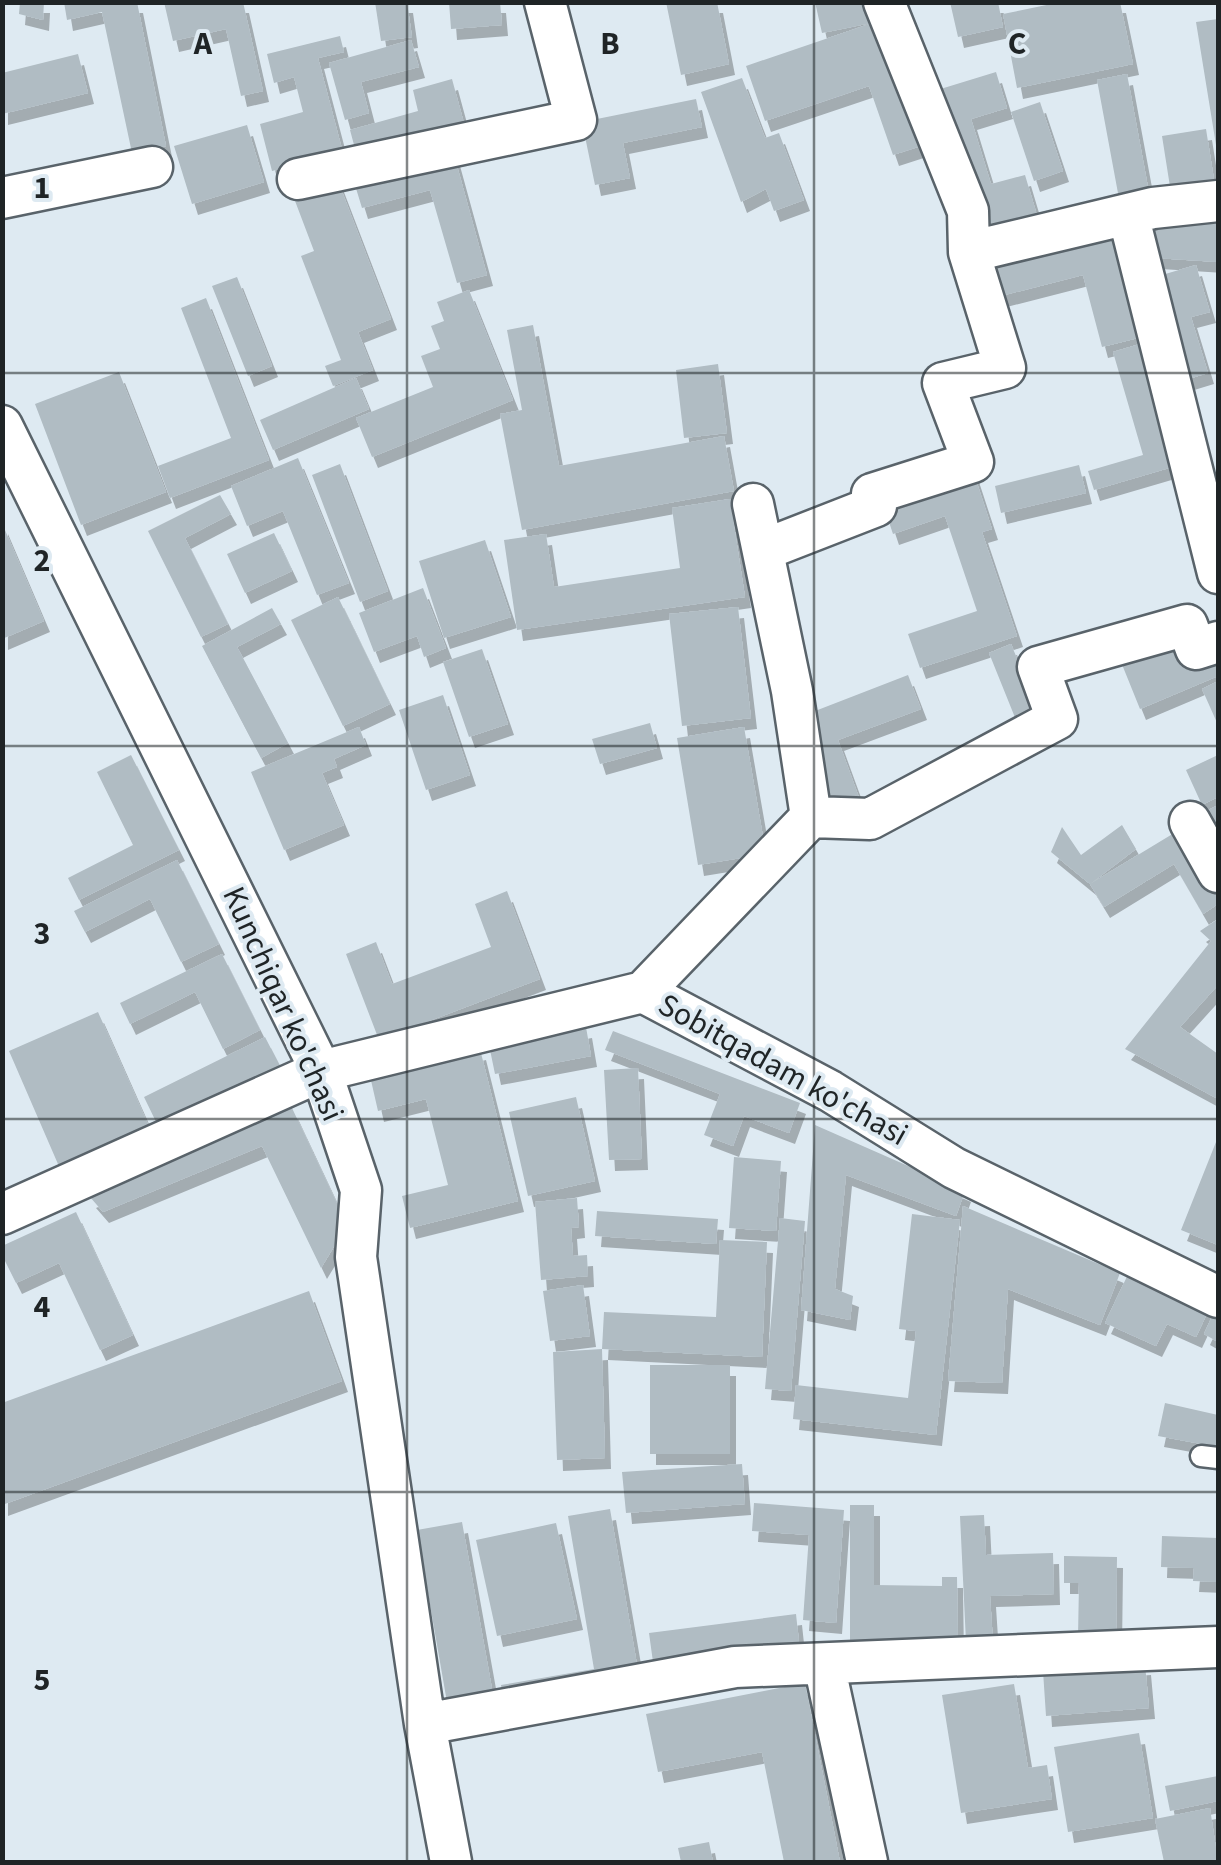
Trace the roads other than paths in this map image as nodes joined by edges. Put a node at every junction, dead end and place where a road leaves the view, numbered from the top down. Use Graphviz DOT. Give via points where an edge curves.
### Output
graph roads {
  1 [pos="545,2"];
  2 [pos="884,2"];
  3 [pos="152,166"];
  4 [pos="298,179"];
  5 [pos="2,198"];
  6 [pos="1218,201"];
  7 [pos="1128,214"];
  8 [pos="969,252"];
  9 [pos="2,426"];
  10 [pos="753,504"];
  11 [pos="762,550"];
  12 [pos="1218,573"];
  13 [pos="1218,642"];
  14 [pos="811,817"];
  15 [pos="1190,822"];
  16 [pos="1218,872"];
  17 [pos="643,992"];
  18 [pos="321,1071"];
  19 [pos="2,1214"];
  20 [pos="1218,1297"];
  21 [pos="1218,1647"];
  22 [pos="824,1664"];
  23 [pos="426,1724"];
  24 [pos="451,1862"];
  25 [pos="867,1862"];
  1 -- 4 [label="street" via="576,120"];
  2 -- 8 [label="street" via="968,211"];
  3 -- 5 [label="street"];
  6 -- 7 [label="street"];
  7 -- 8 [label="street"];
  7 -- 12 [label="street"];
  8 -- 11 [label="street" via="1005,368 943,383 973,462 872,494 876,506"];
  9 -- 18 [label="street, Kunchiqar ko'chasi"];
  10 -- 11 [label="street"];
  11 -- 14 [label="street"];
  13 -- 14 [label="street" via="1196,649 1187,626 1038,667 1057,719 870,820"];
  14 -- 17 [label="street"];
  15 -- 16 [label="street"];
  17 -- 18 [label="street, Sobitqadam ko'chasi"];
  17 -- 20 [label="street, Sobitqadam ko'chasi" via="830,1091 954,1168"];
  18 -- 19 [label="street, Sobitqadam ko'chasi"];
  18 -- 23 [label="street, Kunchiqar ko'chasi" via="362,1190 356,1257"];
  21 -- 22 [label="street"];
  22 -- 23 [label="street" via="735,1666"];
  22 -- 25 [label="street"];
  23 -- 24 [label="street, Kunchiqar ko'chasi"];
}
